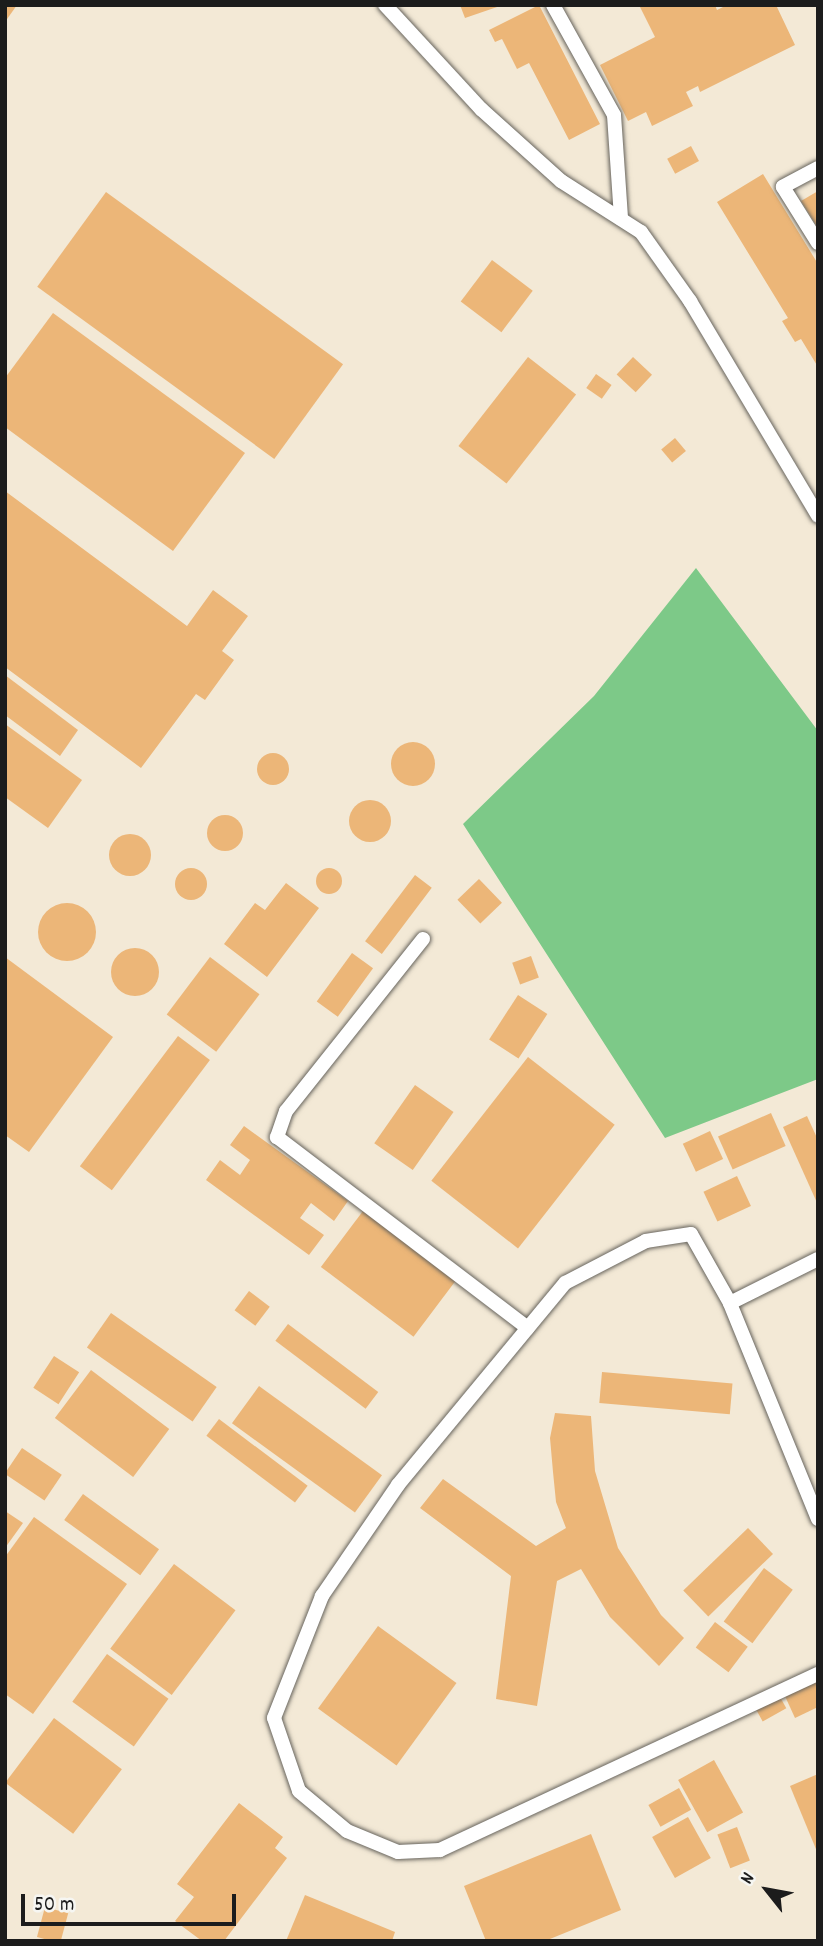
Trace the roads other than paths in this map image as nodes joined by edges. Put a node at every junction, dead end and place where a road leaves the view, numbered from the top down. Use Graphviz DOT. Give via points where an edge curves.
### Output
graph roads {
  1 [pos="385,5"];
  2 [pos="553,5"];
  3 [pos="818,168"];
  4 [pos="621,219"];
  5 [pos="818,243"];
  6 [pos="818,516"];
  7 [pos="423,939"];
  8 [pos="818,1259"];
  9 [pos="730,1303"];
  10 [pos="528,1328"];
  11 [pos="818,1519"];
  12 [pos="818,1674"];
  1 -- 4 [label="lane" via="481,110 561,181"];
  2 -- 4 [label="lane" via="614,115"];
  3 -- 5 [label="lane" via="783,187"];
  4 -- 6 [label="lane" via="641,232 690,302"];
  7 -- 10 [label="lane" via="286,1111 277,1137"];
  8 -- 9 [label="lane"];
  9 -- 10 [label="lane" via="691,1234 646,1241 612,1255 565,1283"];
  9 -- 11 [label="lane"];
  10 -- 12 [label="lane" via="398,1485 322,1596 274,1718 299,1791 347,1831 398,1852 440,1850"];
}
